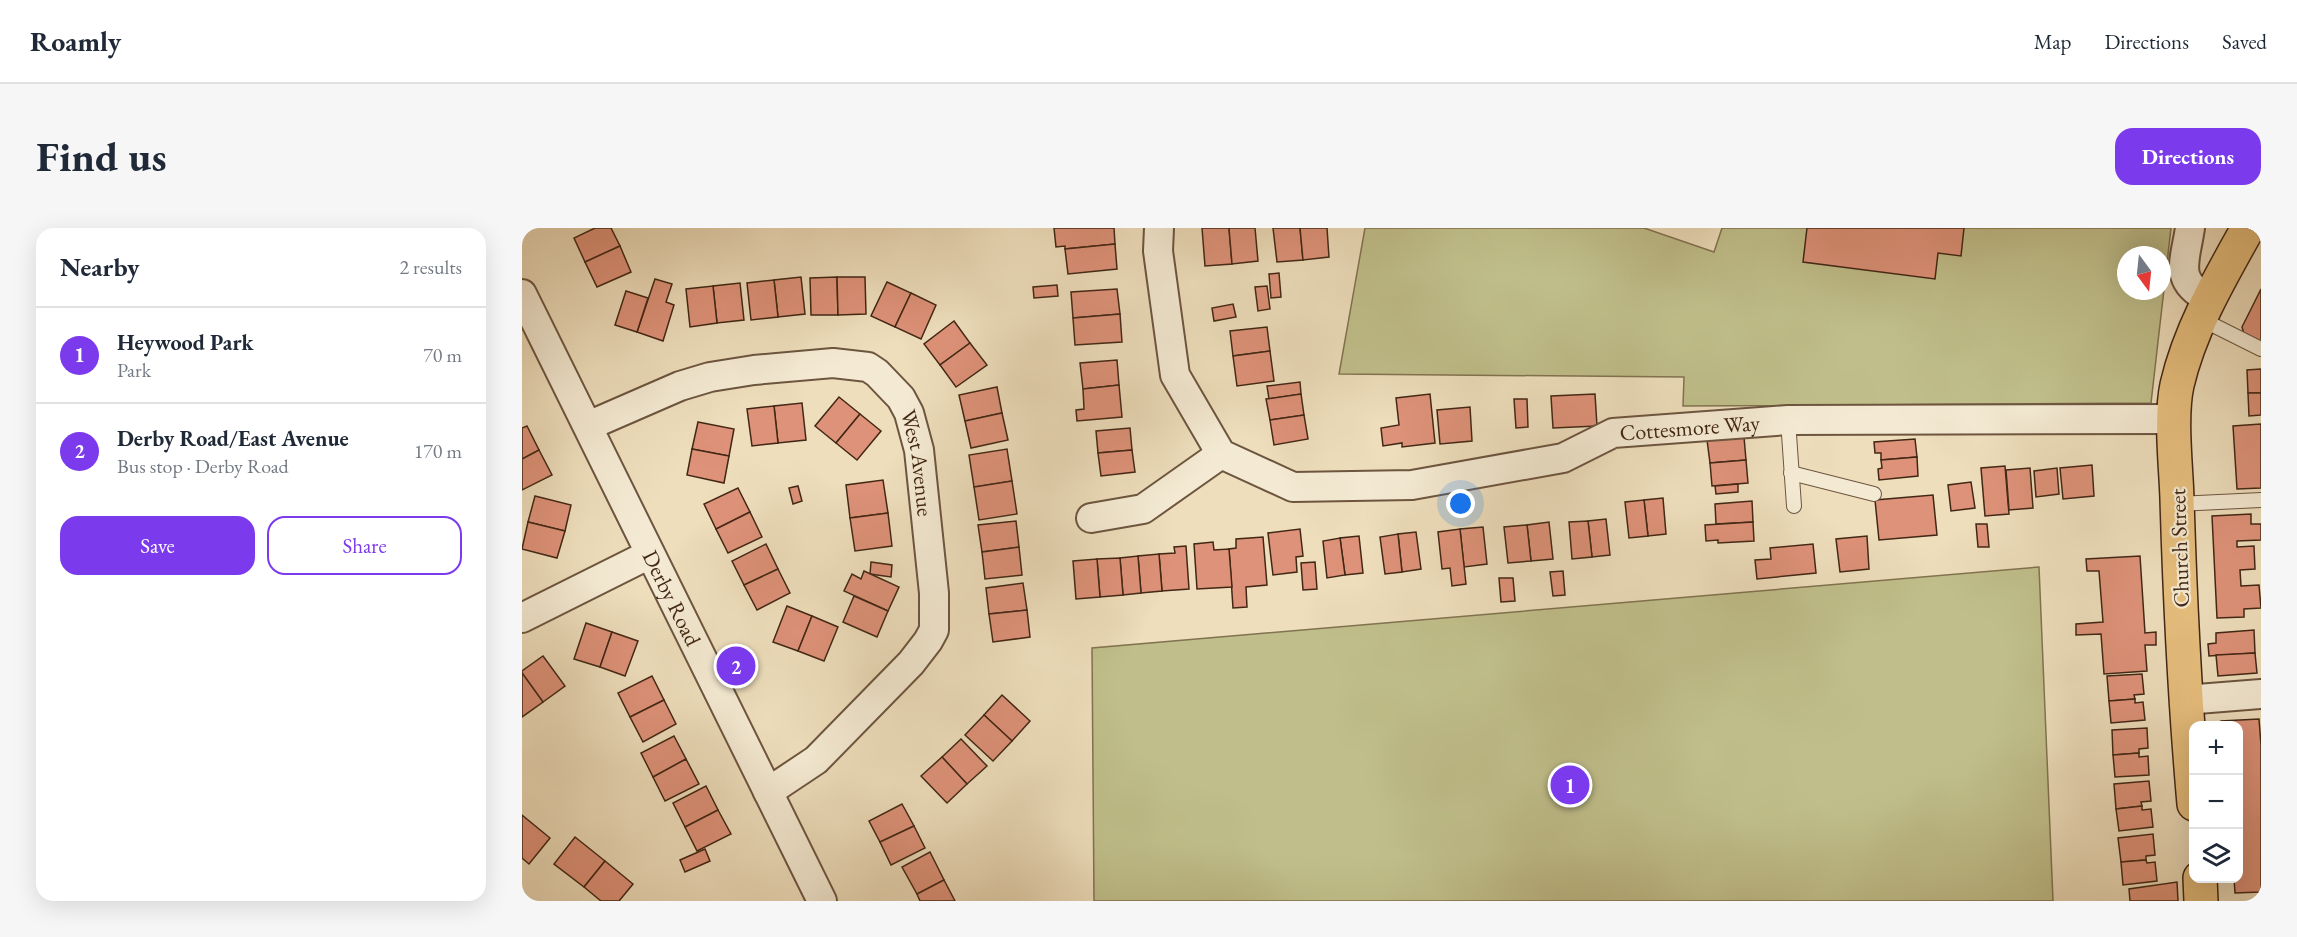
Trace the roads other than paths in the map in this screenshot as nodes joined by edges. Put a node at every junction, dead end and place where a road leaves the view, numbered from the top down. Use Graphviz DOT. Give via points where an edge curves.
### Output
graph roads {
  1 [pos="1159,228"];
  2 [pos="2190,228"];
  3 [pos="2248,228"];
  4 [pos="522,294"];
  5 [pos="2205,309"];
  6 [pos="2261,349"];
  7 [pos="2175,419"];
  8 [pos="1788,420"];
  9 [pos="588,426"];
  10 [pos="1221,454"];
  11 [pos="1791,473"];
  12 [pos="1874,494"];
  13 [pos="2261,500"];
  14 [pos="2177,504"];
  15 [pos="1794,506"];
  16 [pos="1091,518"];
  17 [pos="650,554"];
  18 [pos="522,618"];
  19 [pos="2261,694"];
  20 [pos="2185,700"];
  21 [pos="2191,775"];
  22 [pos="768,792"];
  23 [pos="2200,883"];
  24 [pos="822,901"];
  25 [pos="2201,901"];
  1 -- 10 [label="street" via="1158,251 1175,375"];
  2 -- 5 [label="street" via="2185,277"];
  3 -- 5 [label="main road, Church Street"];
  4 -- 9 [label="street, Derby Road"];
  5 -- 6 [label="lane"];
  5 -- 7 [label="main road, Church Street" via="2184,359 2176,389"];
  7 -- 8 [label="street, Cottesmore Way"];
  7 -- 14 [label="main road, Church Street"];
  8 -- 10 [label="street, Cottesmore Way" via="1613,433 1563,458 1412,485 1293,487"];
  8 -- 11 [label="lane"];
  9 -- 17 [label="street, Derby Road"];
  9 -- 22 [label="street, West Avenue" via="710,377 833,363 877,373 901,398 909,413 919,450 934,593 934,630 910,663 816,760"];
  10 -- 16 [label="street" via="1143,508"];
  11 -- 12 [label="lane"];
  11 -- 15 [label="lane"];
  13 -- 14 [label="lane"];
  14 -- 20 [label="main road, Church Street"];
  17 -- 18 [label="street"];
  17 -- 22 [label="street, Derby Road"];
  19 -- 20 [label="street"];
  20 -- 21 [label="main road, Church Street"];
  22 -- 24 [label="street, Derby Road"];
  23 -- 25 [label="main road"];
}
